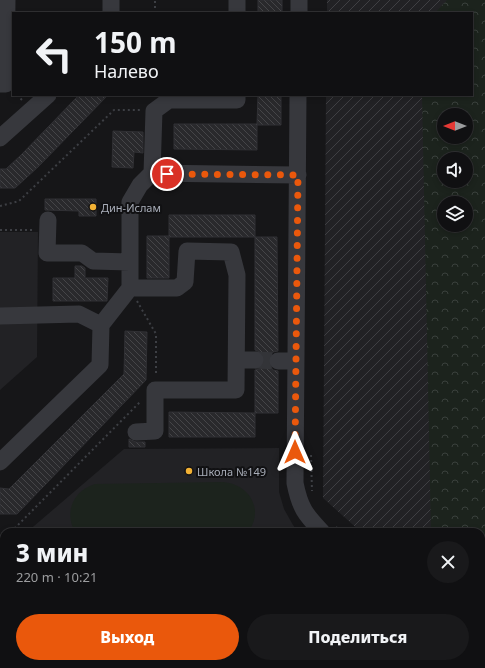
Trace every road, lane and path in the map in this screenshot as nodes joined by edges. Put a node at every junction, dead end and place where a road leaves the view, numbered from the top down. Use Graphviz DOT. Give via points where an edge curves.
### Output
graph roads {
  1 [pos="7,0"];
  2 [pos="111,0"];
  3 [pos="155,0"];
  4 [pos="237,0"];
  5 [pos="299,0"];
  6 [pos="111,12"];
  7 [pos="155,12"];
  8 [pos="237,12"];
  9 [pos="298,12"];
  10 [pos="0,84"];
  11 [pos="47,96"];
  12 [pos="237,96"];
  13 [pos="298,96"];
  14 [pos="154,111"];
  15 [pos="0,138"];
  16 [pos="152,173"];
  17 [pos="298,175"];
  18 [pos="0,206"];
  19 [pos="48,225"];
  20 [pos="0,230"];
  21 [pos="130,262"];
  22 [pos="130,288"];
  23 [pos="0,316"];
  24 [pos="101,325"];
  25 [pos="237,360"];
  26 [pos="255,360"];
  27 [pos="278,360"];
  28 [pos="296,361"];
  29 [pos="156,390"];
  30 [pos="136,432"];
  31 [pos="310,448"];
  32 [pos="0,462"];
  33 [pos="312,492"];
  34 [pos="14,528"];
  35 [pos="327,528"];
  1 -- 10 [label="street" via="6,84"];
  2 -- 6 [label="street"];
  3 -- 7 [label="path"];
  4 -- 8 [label="street"];
  5 -- 9 [label="street"];
  11 -- 15 [label="street"];
  12 -- 14 [label="street" via="237,100 169,100"];
  13 -- 17 [label="street"];
  14 -- 16 [label="street"];
  14 -- 18 [label="path" via="114,110 19,201"];
  16 -- 17 [label="street"];
  16 -- 21 [label="street" via="140,185 130,202"];
  17 -- 28 [label="street"];
  19 -- 20 [label="path"];
  19 -- 21 [label="street" via="47,253 82,253 93,261"];
  21 -- 22 [label="street"];
  22 -- 24 [label="street"];
  22 -- 25 [label="street" via="177,288 185,282 187,251 231,252 237,275"];
  22 -- 29 [label="path" via="156,334"];
  23 -- 24 [label="street" via="80,314"];
  24 -- 32 [label="street" via="100,365"];
  25 -- 26 [label="street"];
  25 -- 29 [label="street" via="236,390"];
  27 -- 28 [label="street"];
  28 -- 35 [label="street" via="295,483 298,500 306,516"];
  29 -- 30 [label="street" via="155,432"];
  29 -- 34 [label="path" via="148,394"];
  31 -- 33 [label="path"];
}
